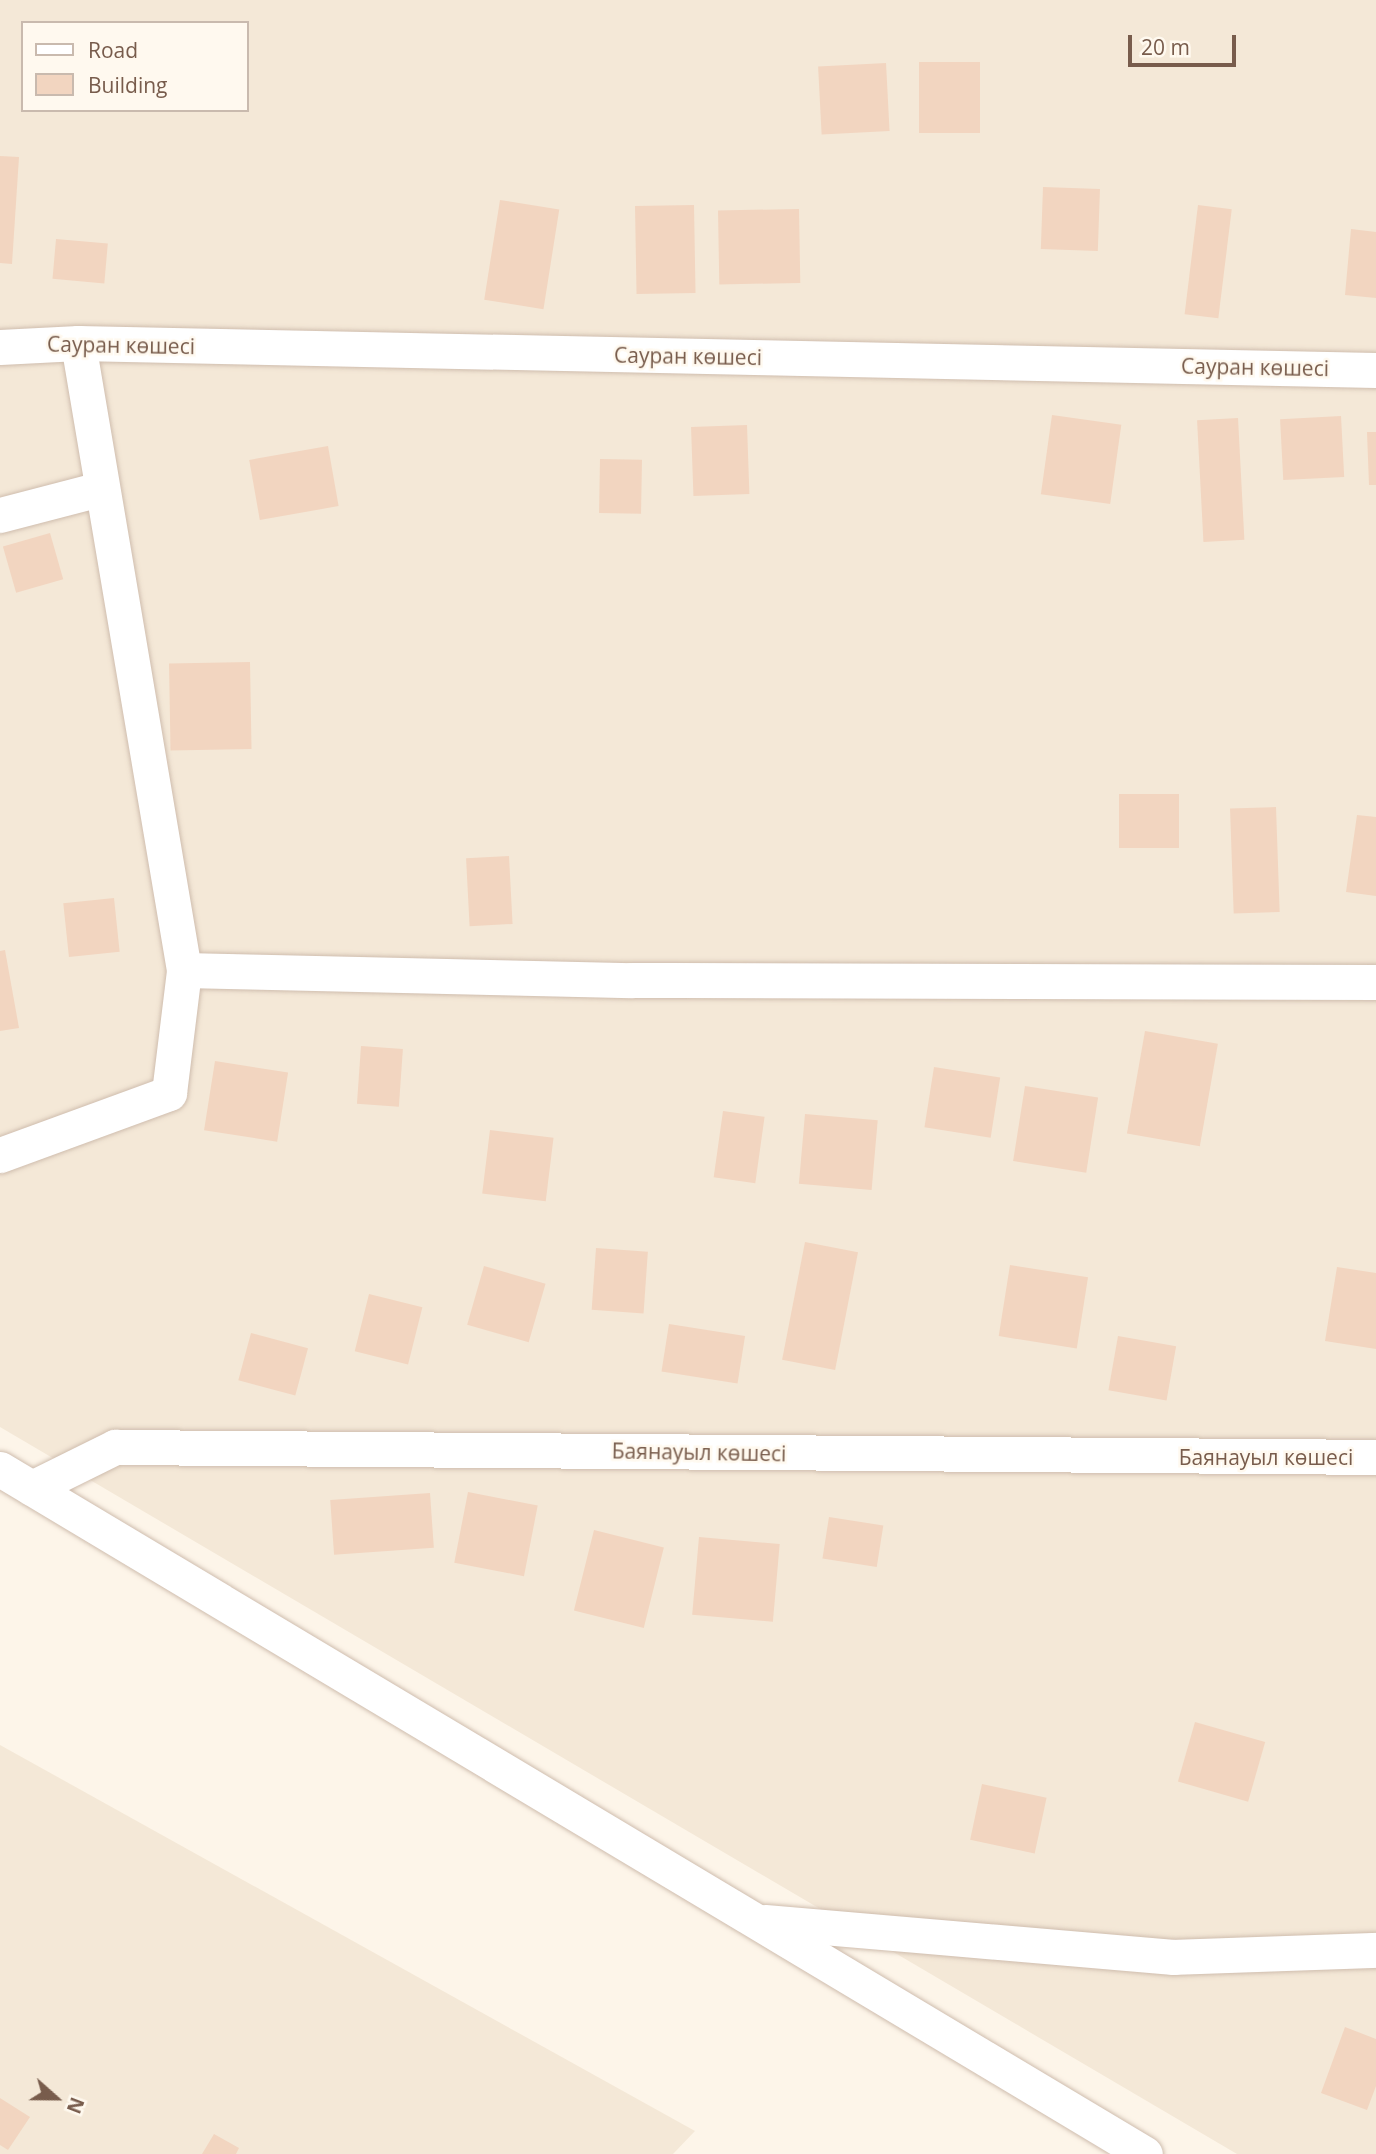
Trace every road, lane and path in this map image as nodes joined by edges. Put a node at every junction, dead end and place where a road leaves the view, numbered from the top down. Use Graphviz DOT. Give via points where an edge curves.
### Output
graph roads {
  1 [pos="78,343"];
  2 [pos="0,347"];
  3 [pos="1376,370"];
  4 [pos="100,489"];
  5 [pos="0,515"];
  6 [pos="184,970"];
  7 [pos="1376,982"];
  8 [pos="0,1154"];
  9 [pos="1376,1457"];
  10 [pos="0,1469"];
  11 [pos="32,1488"];
  12 [pos="755,1921"];
  13 [pos="1376,1950"];
  14 [pos="1145,2154"];
  1 -- 2 [label="street, Сауран көшесі"];
  1 -- 3 [label="street, Сауран көшесі"];
  1 -- 4 [label="street"];
  4 -- 5 [label="street"];
  4 -- 6 [label="street"];
  6 -- 7 [label="street" via="632,980"];
  6 -- 8 [label="street" via="169,1093"];
  9 -- 11 [label="street, Баянауыл көшесі" via="115,1447"];
  10 -- 11 [label="street"];
  11 -- 12 [label="street"];
  12 -- 13 [label="street" via="1174,1957"];
  12 -- 14 [label="street"];
}
